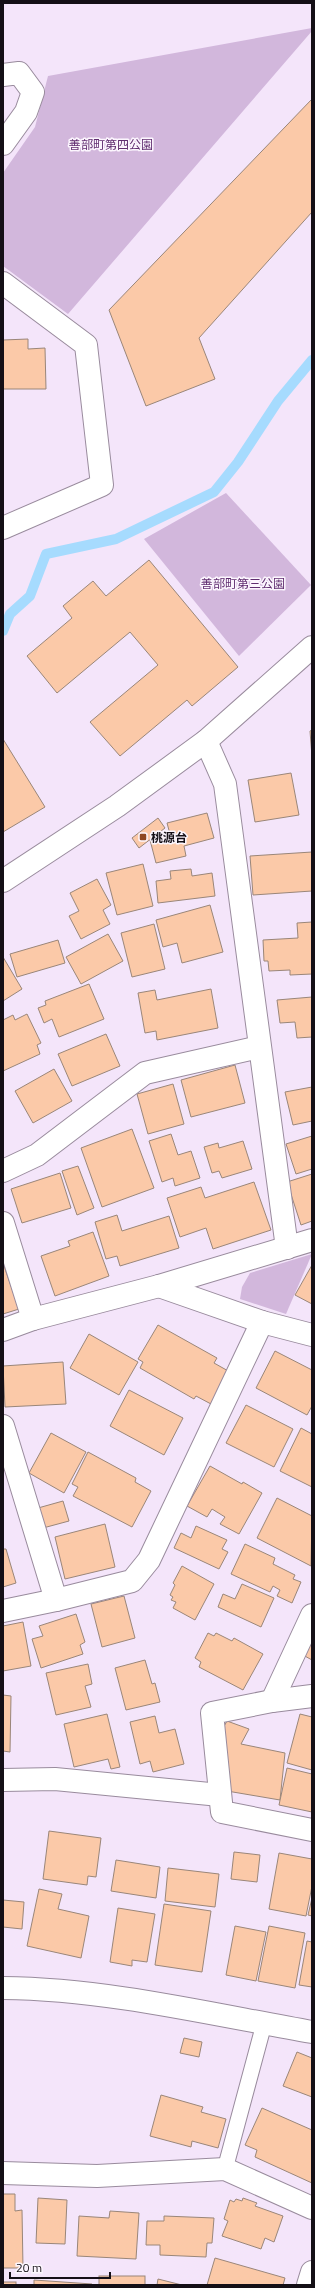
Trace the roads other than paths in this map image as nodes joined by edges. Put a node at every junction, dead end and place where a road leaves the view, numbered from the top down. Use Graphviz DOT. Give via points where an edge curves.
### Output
graph roads {
  1 [pos="3,75"];
  2 [pos="3,144"];
  3 [pos="3,283"];
  4 [pos="3,528"];
  5 [pos="312,647"];
  6 [pos="206,741"];
  7 [pos="3,881"];
  8 [pos="259,1047"];
  9 [pos="3,1171"];
  10 [pos="3,1224"];
  11 [pos="312,1240"];
  12 [pos="286,1248"];
  13 [pos="159,1286"];
  14 [pos="33,1319"];
  15 [pos="262,1322"];
  16 [pos="3,1330"];
  17 [pos="312,1335"];
  18 [pos="3,1426"];
  19 [pos="56,1600"];
  20 [pos="3,1611"];
  21 [pos="312,1615"];
  22 [pos="312,1696"];
  23 [pos="272,1701"];
  24 [pos="3,1780"];
  25 [pos="220,1795"];
  26 [pos="312,1830"];
  27 [pos="3,1988"];
  28 [pos="264,2024"];
  29 [pos="312,2032"];
  30 [pos="225,2169"];
  31 [pos="3,2173"];
  32 [pos="312,2208"];
  33 [pos="312,2272"];
  34 [pos="308,2285"];
  1 -- 2 [label="street" via="19,73 33,92 26,112"];
  3 -- 4 [label="street" via="86,346 102,485"];
  5 -- 6 [label="street"];
  6 -- 7 [label="street" via="110,810"];
  6 -- 8 [label="street" via="225,784"];
  8 -- 9 [label="street" via="145,1073 37,1155"];
  8 -- 12 [label="street"];
  10 -- 14 [label="street"];
  11 -- 12 [label="street"];
  12 -- 13 [label="street"];
  13 -- 14 [label="street"];
  13 -- 15 [label="street"];
  14 -- 16 [label="street"];
  15 -- 17 [label="street"];
  15 -- 19 [label="street" via="149,1560 132,1581"];
  18 -- 19 [label="street"];
  19 -- 20 [label="street"];
  21 -- 23 [label="street"];
  22 -- 23 [label="street"];
  23 -- 25 [label="street" via="212,1713"];
  24 -- 25 [label="street" via="55,1779"];
  25 -- 26 [label="street" via="222,1812"];
  27 -- 28 [label="street" via="94,1993"];
  28 -- 29 [label="street"];
  28 -- 30 [label="lane"];
  30 -- 31 [label="street" via="97,2176"];
  30 -- 32 [label="street"];
  33 -- 34 [label="street"];
}
